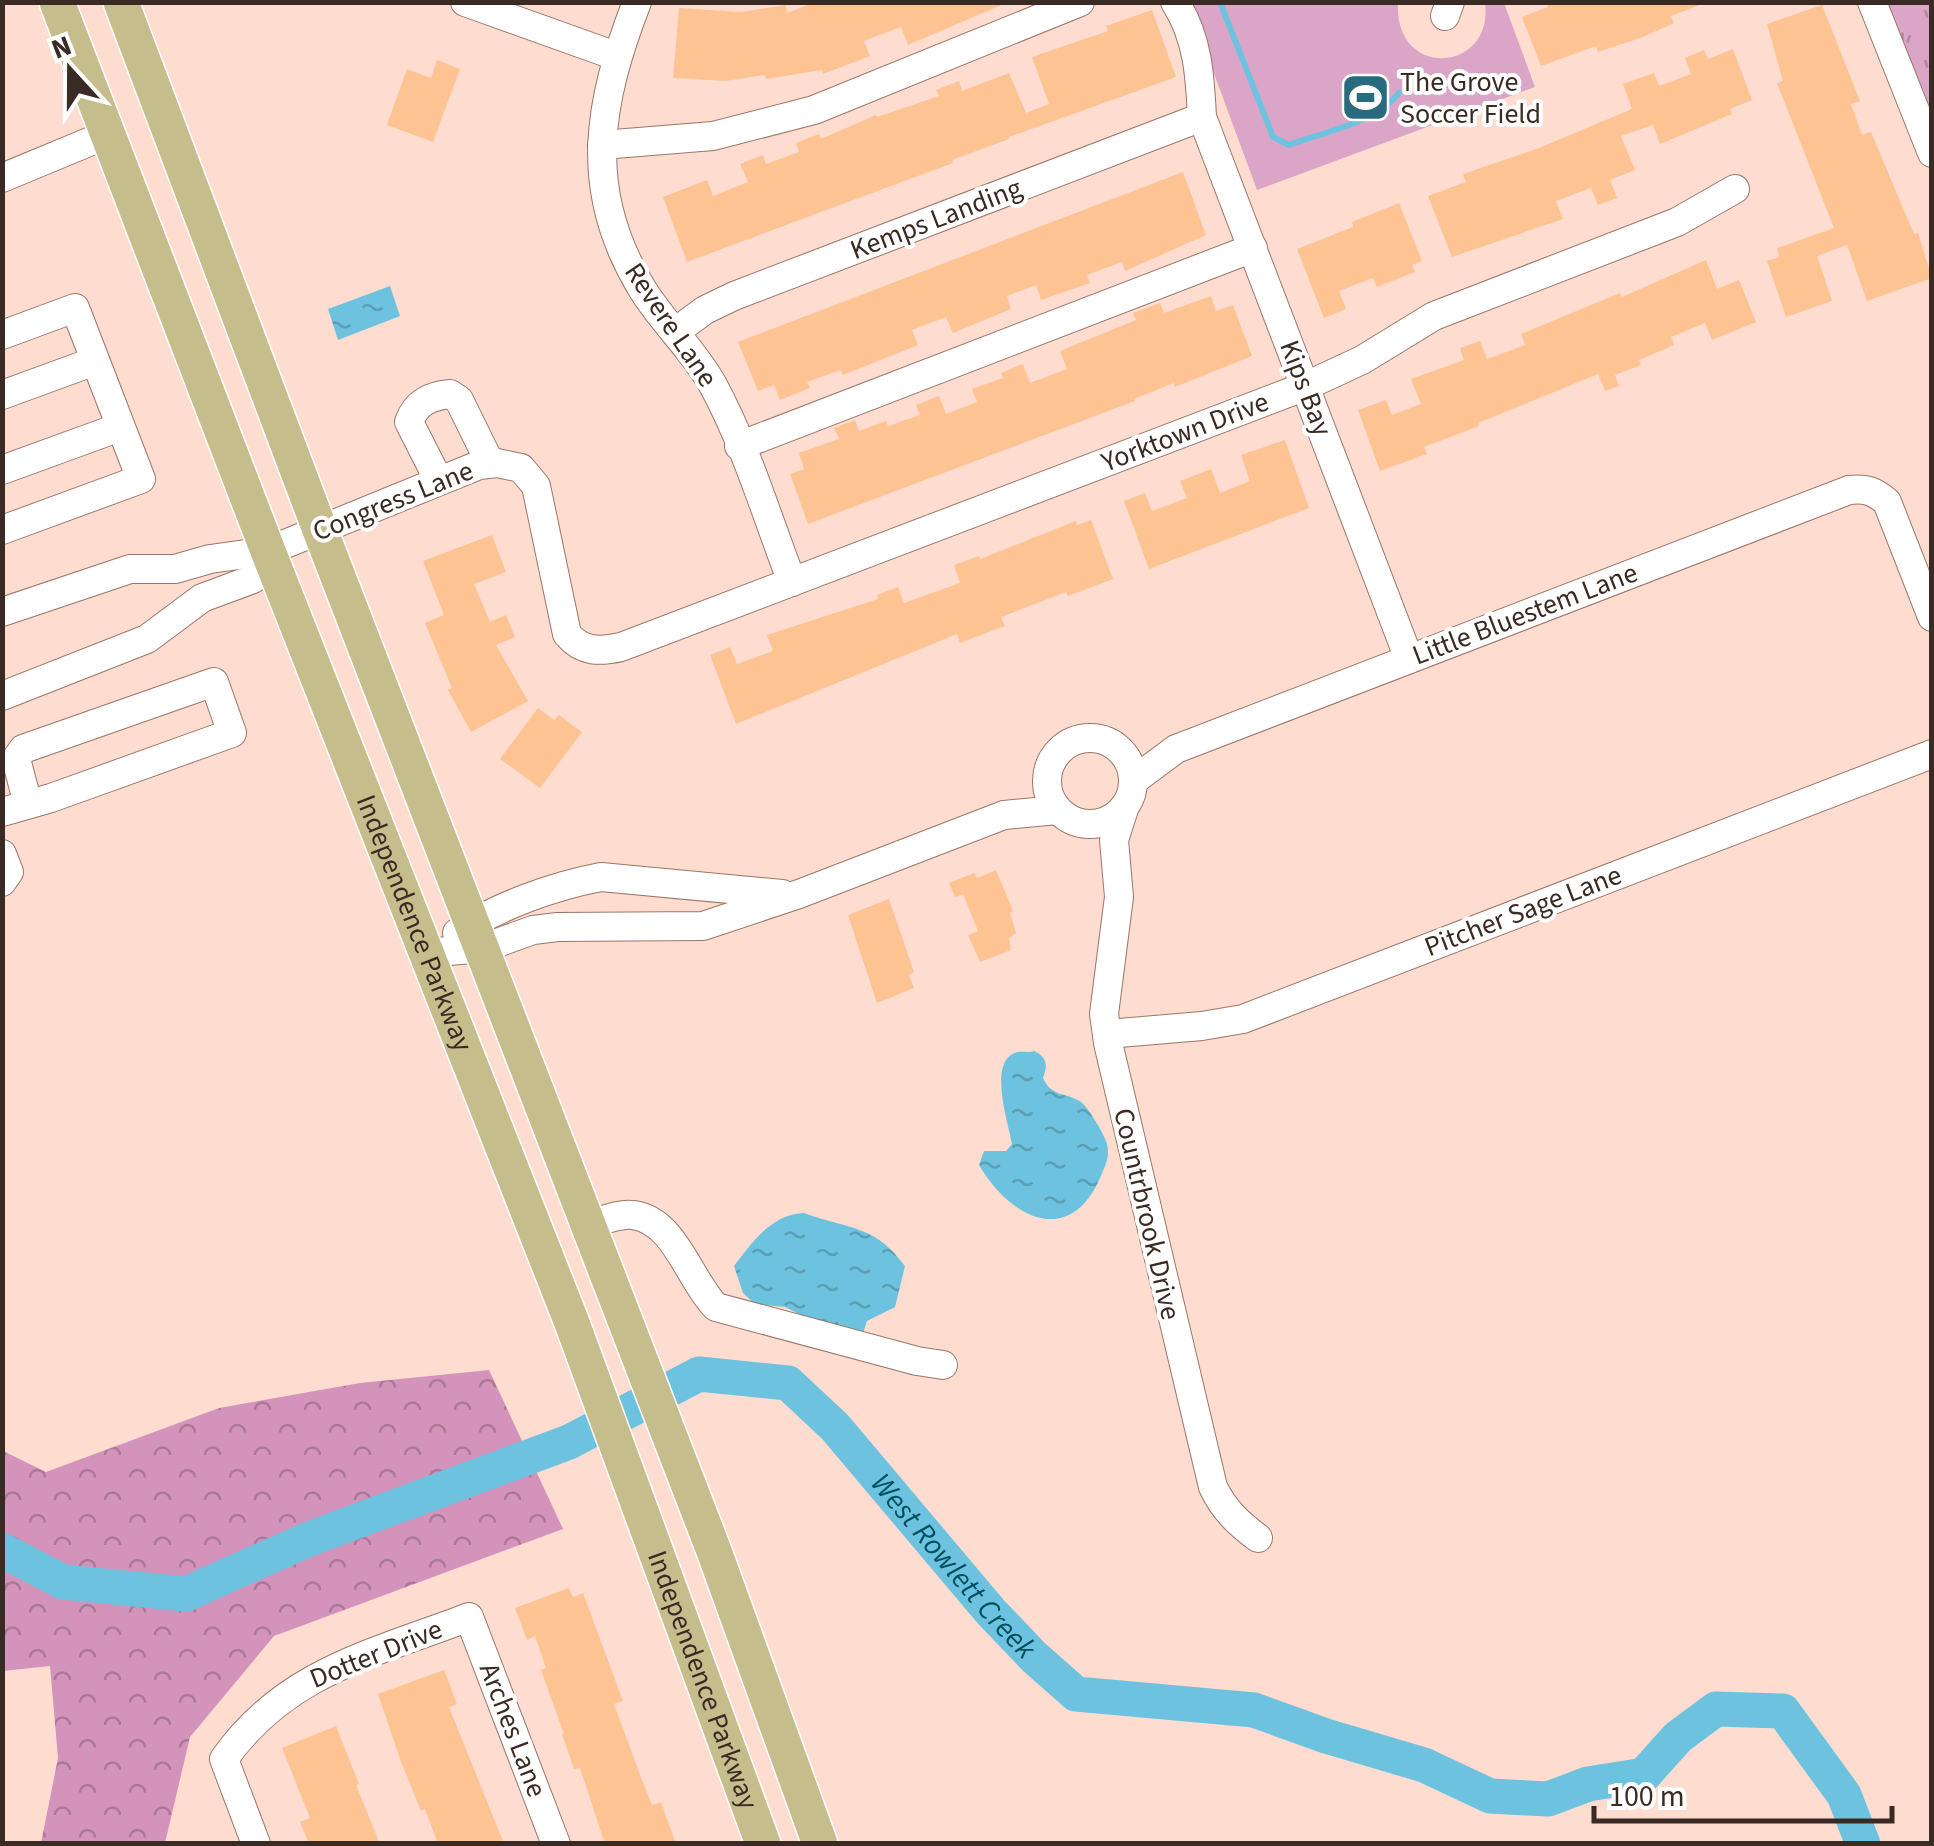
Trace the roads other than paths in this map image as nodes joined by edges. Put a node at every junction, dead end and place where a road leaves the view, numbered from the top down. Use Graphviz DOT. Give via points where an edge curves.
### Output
graph roads {
  1 [pos="57,2"];
  2 [pos="122,2"];
  3 [pos="465,2"];
  4 [pos="637,2"];
  5 [pos="1080,2"];
  6 [pos="1176,2"];
  7 [pos="1872,2"];
  8 [pos="616,56"];
  9 [pos="161,109"];
  10 [pos="1202,117"];
  11 [pos="108,134"];
  12 [pos="602,145"];
  13 [pos="1932,154"];
  14 [pos="2,178"];
  15 [pos="1735,189"];
  16 [pos="1253,248"];
  17 [pos="674,332"];
  18 [pos="2,335"];
  19 [pos="95,361"];
  20 [pos="1306,386"];
  21 [pos="2,395"];
  22 [pos="120,427"];
  23 [pos="739,446"];
  24 [pos="490,464"];
  25 [pos="2,470"];
  26 [pos="439,481"];
  27 [pos="2,530"];
  28 [pos="320,530"];
  29 [pos="268,551"];
  30 [pos="792,582"];
  31 [pos="2,612"];
  32 [pos="1932,617"];
  33 [pos="621,647"];
  34 [pos="1408,659"];
  35 [pos="2,696"];
  36 [pos="1114,745"];
  37 [pos="1176,749"];
  38 [pos="1932,754"];
  39 [pos="1047,770"];
  40 [pos="1134,781"];
  41 [pos="16,808"];
  42 [pos="1124,809"];
  43 [pos="1057,810"];
  44 [pos="1004,815"];
  45 [pos="1083,824"];
  46 [pos="2,854"];
  47 [pos="1116,870"];
  48 [pos="2,882"];
  49 [pos="799,894"];
  50 [pos="478,935"];
  51 [pos="426,953"];
  52 [pos="1107,1034"];
  53 [pos="587,1225"];
  54 [pos="943,1365"];
  55 [pos="1258,1538"];
  56 [pos="470,1617"];
  57 [pos="256,1844"];
  58 [pos="556,1844"];
  59 [pos="763,1844"];
  60 [pos="820,1844"];
  1 -- 11 [label="main road, Independence Parkway"];
  2 -- 9 [label="main road, Independence Parkway"];
  3 -- 8 [label="street"];
  4 -- 8 [label="street, Revere Lane"];
  5 -- 12 [label="street" via="796,115 714,136"];
  6 -- 10 [label="street, Kips Bay" via="1194,40"];
  7 -- 13 [label="street"];
  8 -- 12 [label="street, Revere Lane"];
  9 -- 11 [label="main road"];
  9 -- 28 [label="main road, Independence Parkway"];
  10 -- 16 [label="street, Kips Bay"];
  10 -- 17 [label="street, Kemps Landing" via="734,296"];
  11 -- 14 [label="street"];
  11 -- 29 [label="main road, Independence Parkway"];
  12 -- 17 [label="street, Revere Lane" via="619,242"];
  15 -- 20 [label="street, Yorktown Drive" via="1677,222 1434,316"];
  16 -- 20 [label="street, Kips Bay"];
  16 -- 23 [label="street"];
  17 -- 23 [label="street, Revere Lane" via="710,380"];
  18 -- 19 [label="street" via="75,308"];
  19 -- 21 [label="street"];
  19 -- 22 [label="street"];
  20 -- 30 [label="street, Yorktown Drive"];
  20 -- 34 [label="street, Kips Bay"];
  22 -- 25 [label="street"];
  22 -- 27 [label="street" via="140,479"];
  23 -- 30 [label="street, Revere Lane"];
  24 -- 26 [label="street, Congress Lane"];
  24 -- 26 [label="street" via="459,400 434,396 410,422"];
  24 -- 33 [label="street, Congress Lane" via="521,468 536,486 574,644"];
  26 -- 28 [label="street, Congress Lane"];
  28 -- 29 [label="street, Congress Lane"];
  28 -- 50 [label="main road, Independence Parkway"];
  29 -- 31 [label="street" via="175,569 130,569"];
  29 -- 35 [label="street" via="253,578 202,598 147,639"];
  29 -- 51 [label="main road, Independence Parkway"];
  30 -- 33 [label="street, Yorktown Drive"];
  32 -- 34 [label="street, Little Bluestem Lane" via="1886,502 1863,488"];
  34 -- 37 [label="street, Little Bluestem Lane"];
  36 -- 37 [label="street, Little Bluestem Lane" via="1131,752"];
  36 -- 39 [label="street" via="1074,740"];
  36 -- 40 [label="street"];
  37 -- 40 [label="street, Little Bluestem Lane"];
  38 -- 52 [label="street, Pitcher Sage Lane" via="1243,1019"];
  39 -- 43 [label="street"];
  39 -- 44 [label="street"];
  40 -- 42 [label="street"];
  41 -- 41 [label="street" via="232,732 214,682 23,749 16,759"];
  42 -- 45 [label="street" via="1098,824"];
  42 -- 47 [label="street, Countrbrook Drive" via="1114,840"];
  43 -- 44 [label="street"];
  43 -- 45 [label="street"];
  44 -- 49 [label="street"];
  45 -- 47 [label="street"];
  46 -- 48 [label="street" via="9,872"];
  47 -- 52 [label="street, Countrbrook Drive"];
  49 -- 50 [label="street" via="703,926"];
  49 -- 50 [label="street" via="601,878 560,887"];
  50 -- 51 [label="street"];
  50 -- 53 [label="main road, Independence Parkway"];
  51 -- 59 [label="main road, Independence Parkway" via="572,1323"];
  52 -- 55 [label="street, Countrbrook Drive" via="1212,1488"];
  53 -- 54 [label="street" via="630,1214 650,1220 667,1234 716,1307"];
  53 -- 60 [label="main road, Independence Parkway"];
  56 -- 57 [label="street, Dotter Drive" via="315,1677 249,1726 224,1759"];
  56 -- 58 [label="street, Arches Lane"];
}
